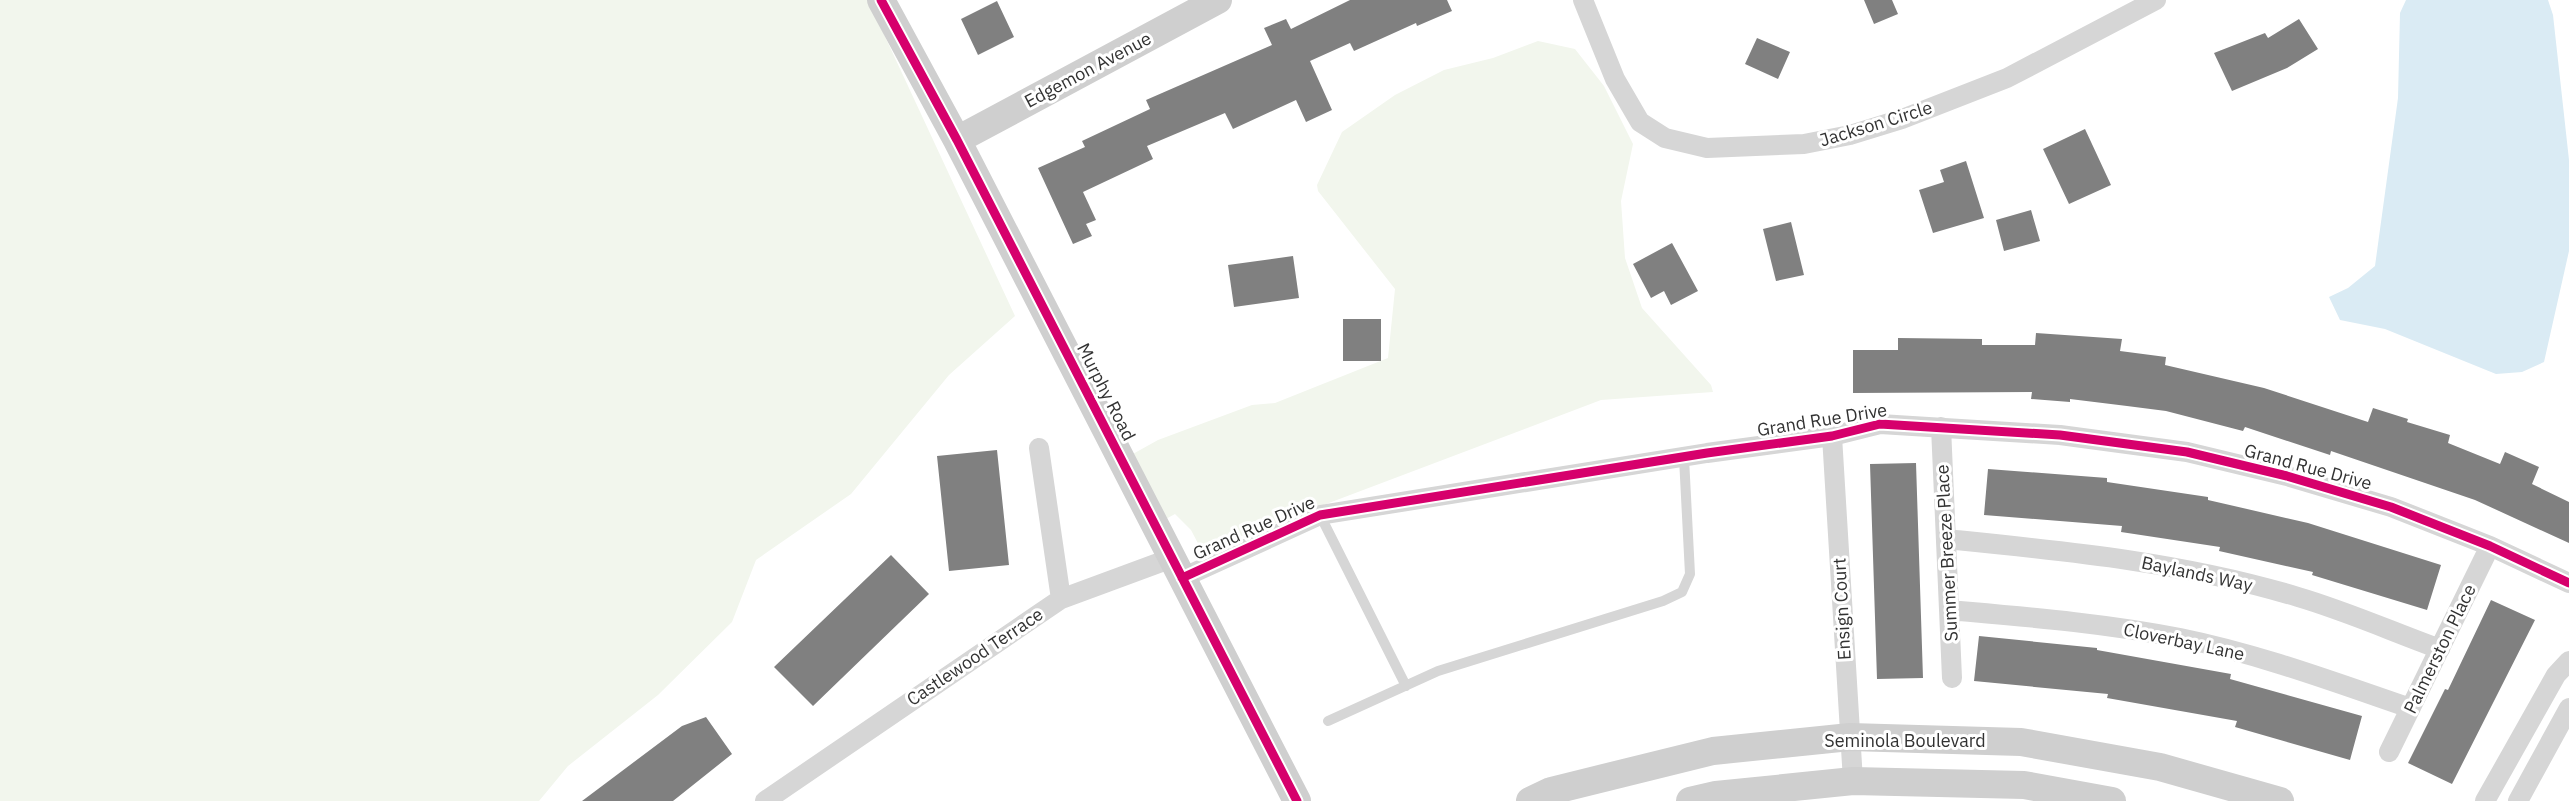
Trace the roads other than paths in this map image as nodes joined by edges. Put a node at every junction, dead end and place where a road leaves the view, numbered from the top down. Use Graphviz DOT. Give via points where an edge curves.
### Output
graph roads {
  1 [pos="881,0"];
  2 [pos="1583,0"];
  3 [pos="2156,0"];
  4 [pos="1208,2"];
  5 [pos="957,140"];
  6 [pos="1941,427"];
  7 [pos="1832,436"];
  8 [pos="1039,448"];
  9 [pos="1684,458"];
  10 [pos="1320,515"];
  11 [pos="1946,539"];
  12 [pos="2490,546"];
  13 [pos="1177,568"];
  14 [pos="2569,583"];
  15 [pos="1060,599"];
  16 [pos="1949,610"];
  17 [pos="2440,649"];
  18 [pos="2569,661"];
  19 [pos="1952,678"];
  20 [pos="1406,686"];
  21 [pos="2410,708"];
  22 [pos="2569,708"];
  23 [pos="1328,721"];
  24 [pos="1850,737"];
  25 [pos="2389,752"];
  26 [pos="1853,781"];
  27 [pos="2023,793"];
  28 [pos="765,801"];
  29 [pos="1298,801"];
  30 [pos="1530,801"];
  31 [pos="1690,801"];
  32 [pos="2112,801"];
  33 [pos="2280,801"];
  34 [pos="2485,801"];
  35 [pos="2518,801"];
  1 -- 5 [label="main road, Murphy Road"];
  2 -- 3 [label="street, Jackson Circle" via="1616,79 1640,122 1665,138 1707,148 1804,144 1902,119 2007,78"];
  4 -- 5 [label="main road, Edgemon Avenue"];
  5 -- 13 [label="main road, Murphy Road"];
  6 -- 7 [label="street, Grand Rue Drive" via="1880,424"];
  6 -- 11 [label="street, Summer Breeze Place"];
  6 -- 12 [label="street, Grand Rue Drive" via="2060,435 2187,452 2391,507"];
  7 -- 9 [label="street, Grand Rue Drive"];
  7 -- 24 [label="street, Ensign Court"];
  8 -- 15 [label="street, Castlewood Terrace"];
  9 -- 10 [label="street, Grand Rue Drive"];
  9 -- 20 [label="lane" via="1690,574 1682,592 1438,671"];
  10 -- 13 [label="street, Grand Rue Drive"];
  10 -- 20 [label="lane"];
  11 -- 16 [label="street, Summer Breeze Place"];
  11 -- 17 [label="street, Baylands Way" via="2098,554 2199,572 2299,597"];
  12 -- 14 [label="street, Grand Rue Drive"];
  12 -- 17 [label="street, Palmerston Place"];
  13 -- 15 [label="street, Grand Rue Drive"];
  13 -- 29 [label="main road, Murphy Road"];
  15 -- 28 [label="street, Castlewood Terrace"];
  16 -- 19 [label="street, Summer Breeze Place"];
  16 -- 21 [label="street, Cloverbay Lane" via="2081,621 2181,638 2279,663"];
  17 -- 21 [label="street, Palmerston Place"];
  18 -- 34 [label="street" via="2556,675"];
  20 -- 23 [label="lane"];
  21 -- 25 [label="street, Palmerston Place"];
  22 -- 35 [label="street"];
  24 -- 26 [label="street, Ensign Court"];
  24 -- 30 [label="main road, Seminola Boulevard" via="1713,751 1551,792"];
  24 -- 33 [label="main road, Seminola Boulevard" via="2021,742 2160,767"];
  26 -- 27 [label="main road"];
  26 -- 31 [label="main road"];
  27 -- 32 [label="main road"];
}
